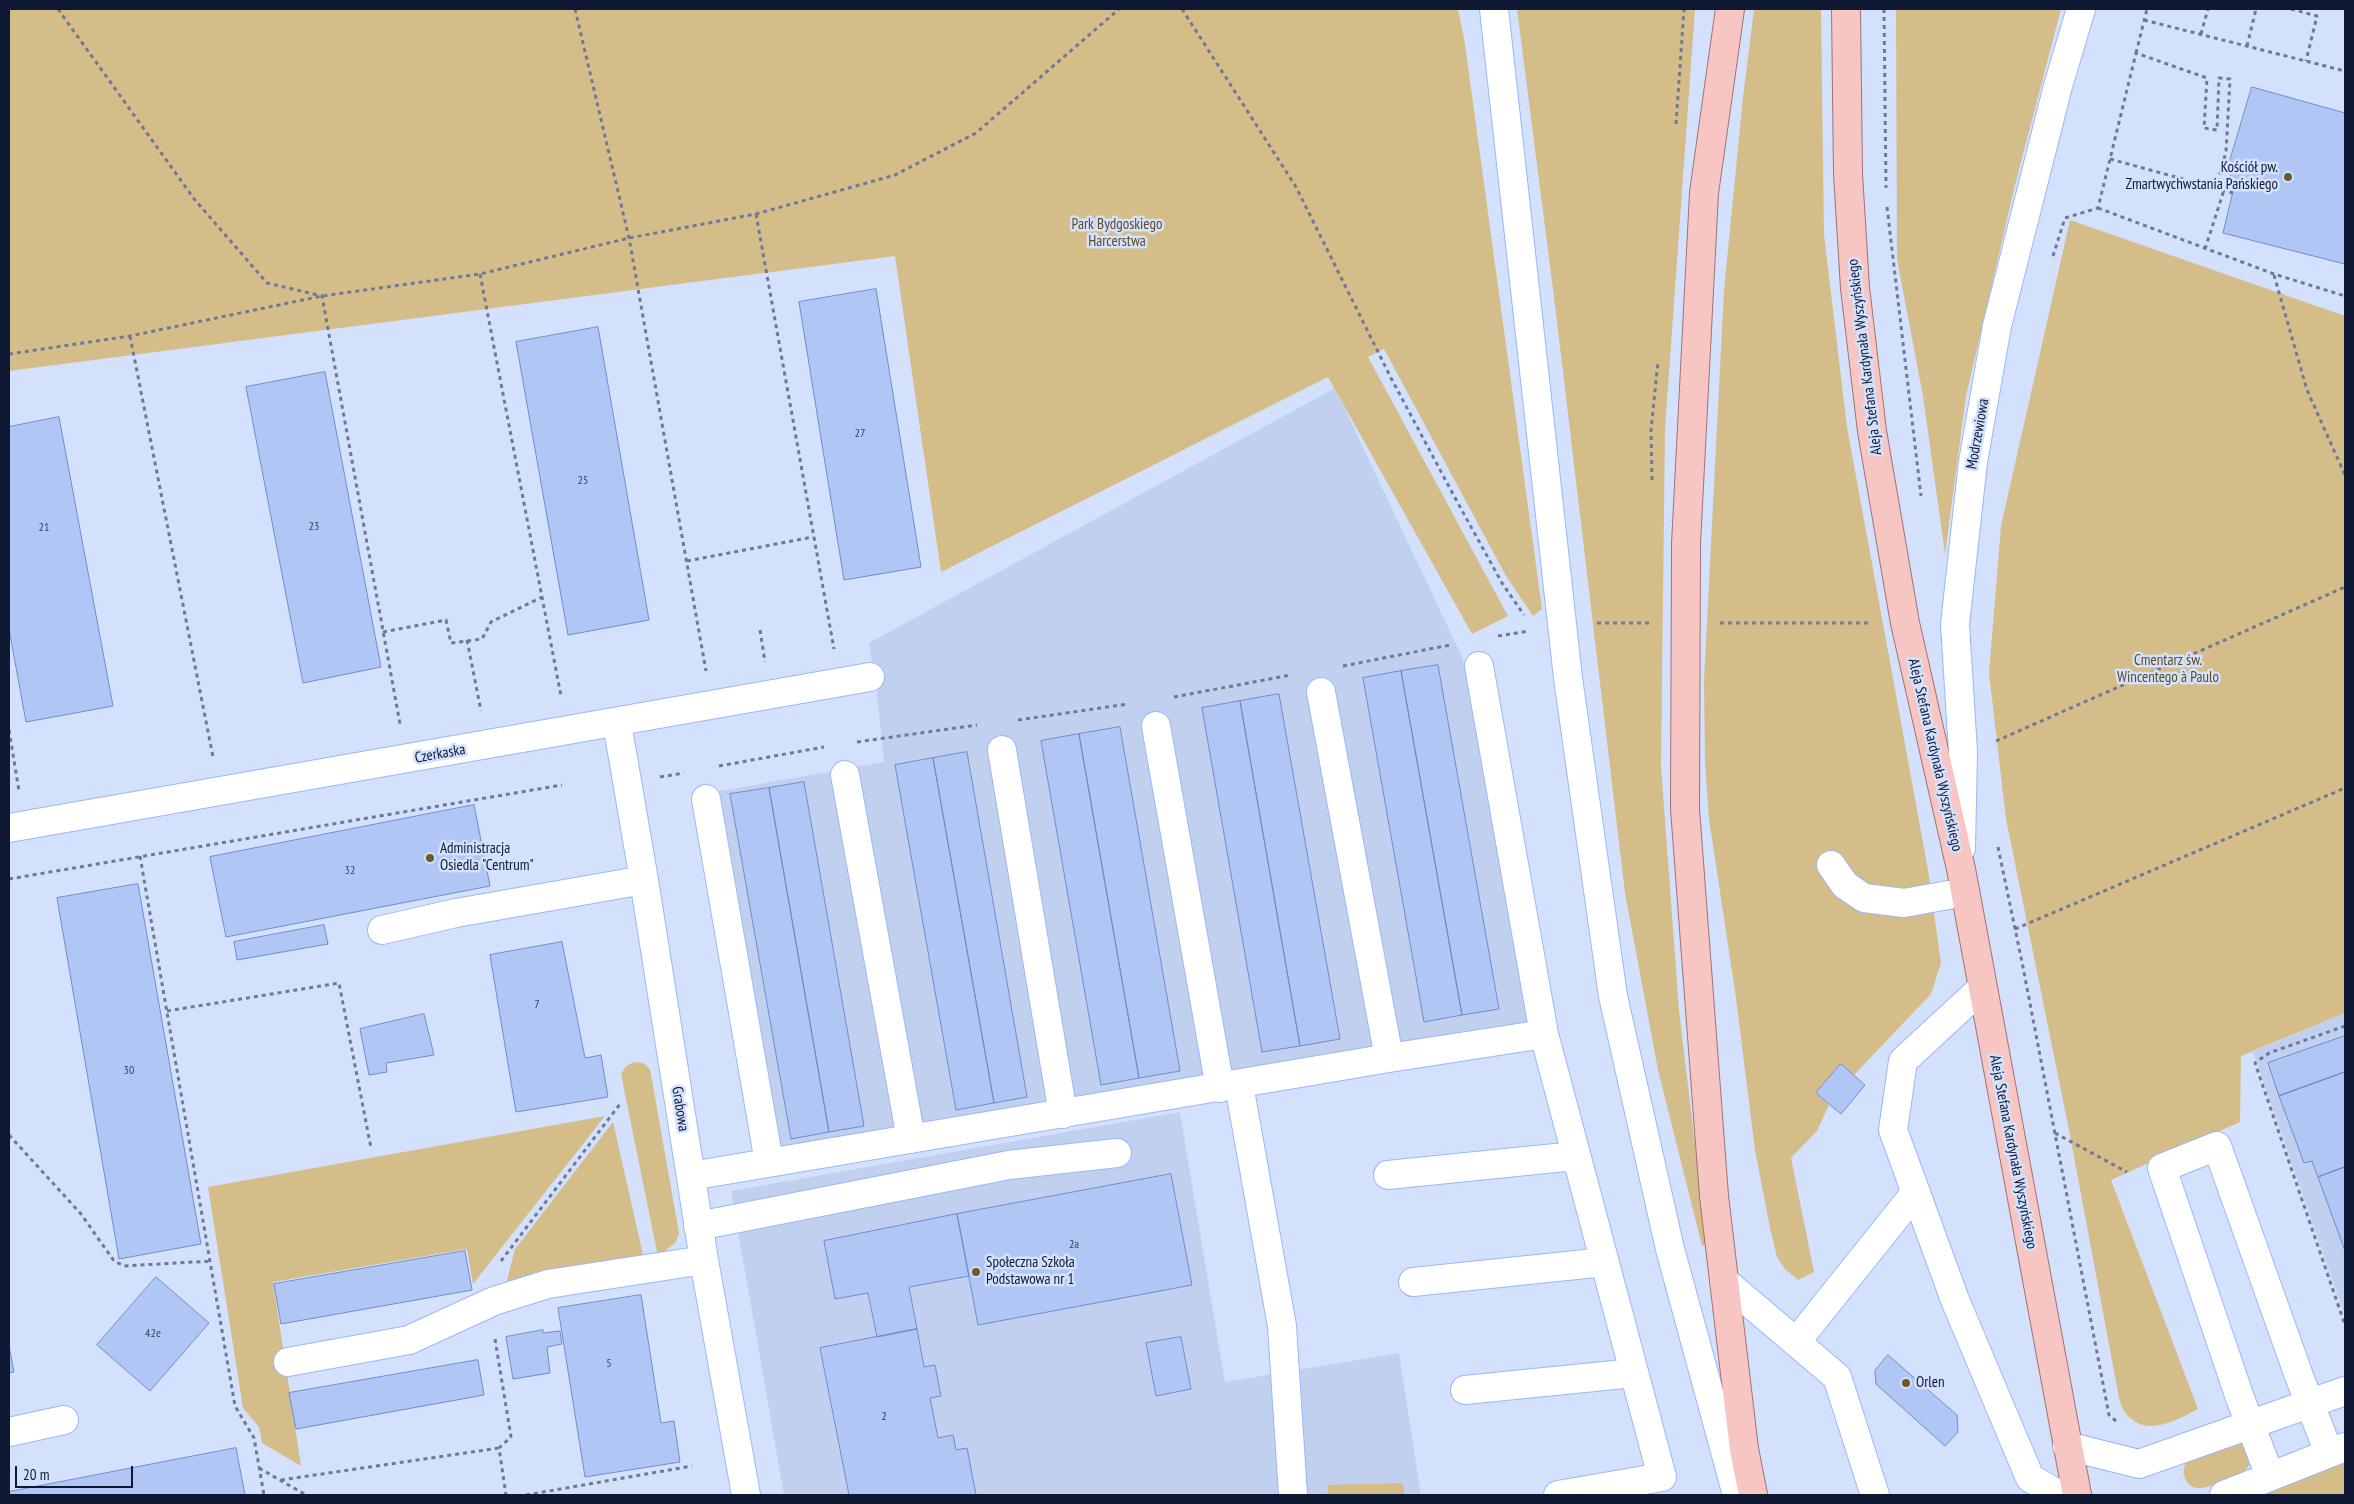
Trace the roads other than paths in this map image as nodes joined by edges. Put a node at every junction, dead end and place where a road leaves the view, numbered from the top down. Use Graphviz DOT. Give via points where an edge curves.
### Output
graph roads {
  1 [pos="1494,9"];
  2 [pos="1730,9"];
  3 [pos="1846,9"];
  4 [pos="2081,9"];
  5 [pos="1479,666"];
  6 [pos="870,677"];
  7 [pos="1321,692"];
  8 [pos="617,723"];
  9 [pos="1156,726"];
  10 [pos="1002,750"];
  11 [pos="845,775"];
  12 [pos="706,798"];
  13 [pos="9,828"];
  14 [pos="1831,865"];
  15 [pos="644,880"];
  16 [pos="1963,881"];
  17 [pos="382,930"];
  18 [pos="1982,988"];
  19 [pos="1544,1034"];
  20 [pos="1389,1058"];
  21 [pos="1230,1086"];
  22 [pos="1063,1114"];
  23 [pos="911,1139"];
  24 [pos="1117,1153"];
  25 [pos="1575,1156"];
  26 [pos="769,1162"];
  27 [pos="1388,1175"];
  28 [pos="690,1176"];
  29 [pos="1916,1192"];
  30 [pos="698,1226"];
  31 [pos="704,1260"];
  32 [pos="1605,1262"];
  33 [pos="1724,1281"];
  34 [pos="1412,1282"];
  35 [pos="1796,1342"];
  36 [pos="288,1362"];
  37 [pos="1634,1373"];
  38 [pos="1465,1390"];
  39 [pos="2345,1391"];
  40 [pos="2310,1404"];
  41 [pos="64,1420"];
  42 [pos="2250,1426"];
  43 [pos="9,1432"];
  44 [pos="2067,1446"];
  45 [pos="2337,1450"];
  46 [pos="2270,1476"];
  47 [pos="746,1495"];
  48 [pos="1293,1495"];
  49 [pos="1558,1495"];
  50 [pos="1737,1495"];
  51 [pos="1753,1495"];
  52 [pos="1875,1495"];
  53 [pos="2060,1495"];
  54 [pos="2077,1495"];
  55 [pos="2224,1495"];
  1 -- 50 [label="street" via="1568,678 1613,996 1670,1249"];
  2 -- 33 [label="main road" via="1704,194 1686,544 1685,808 1714,1196"];
  3 -- 16 [label="main road, Aleja Stefana Kardynała Wyszyńskiego" via="1848,174 1855,288 1872,431 1905,623"];
  4 -- 16 [label="street, Modrzewiowa" via="2058,86 1997,326 1967,501 1955,624 1963,752"];
  5 -- 19 [label="street"];
  6 -- 8 [label="street, Czerkaska"];
  7 -- 20 [label="street"];
  8 -- 13 [label="street, Czerkaska"];
  8 -- 15 [label="street, Grabowa"];
  9 -- 21 [label="street"];
  10 -- 22 [label="street"];
  11 -- 23 [label="street"];
  12 -- 26 [label="street"];
  14 -- 16 [label="street" via="1845,885 1864,898 1904,903"];
  15 -- 17 [label="street" via="456,913"];
  15 -- 28 [label="street, Grabowa"];
  16 -- 18 [label="main road, Aleja Stefana Kardynała Wyszyńskiego"];
  18 -- 29 [label="street" via="1903,1062 1893,1130"];
  18 -- 44 [label="main road, Aleja Stefana Kardynała Wyszyńskiego"];
  19 -- 20 [label="street"];
  19 -- 25 [label="street"];
  20 -- 21 [label="street"];
  21 -- 22 [label="street"];
  21 -- 48 [label="street" via="1282,1326"];
  22 -- 23 [label="street"];
  23 -- 26 [label="street"];
  24 -- 30 [label="street" via="1009,1165"];
  25 -- 27 [label="street"];
  25 -- 32 [label="street"];
  26 -- 28 [label="street"];
  28 -- 30 [label="street, Grabowa"];
  29 -- 35 [label="street"];
  29 -- 53 [label="street" via="1955,1300 2030,1478"];
  30 -- 31 [label="street, Grabowa"];
  31 -- 36 [label="street" via="548,1284 494,1300 409,1340"];
  31 -- 47 [label="street, Grabowa"];
  32 -- 34 [label="street"];
  32 -- 37 [label="street"];
  33 -- 35 [label="street"];
  33 -- 51 [label="main road" via="1744,1449"];
  35 -- 52 [label="street" via="1836,1377"];
  37 -- 38 [label="street"];
  37 -- 49 [label="street" via="1662,1477"];
  39 -- 40 [label="street"];
  40 -- 42 [label="street"];
  40 -- 42 [label="street" via="2217,1146 2162,1168"];
  40 -- 45 [label="street"];
  41 -- 43 [label="street"];
  42 -- 44 [label="street" via="2139,1464"];
  42 -- 46 [label="street"];
  44 -- 54 [label="main road, Aleja Stefana Kardynała Wyszyńskiego"];
  45 -- 46 [label="street"];
  46 -- 55 [label="street"];
}
